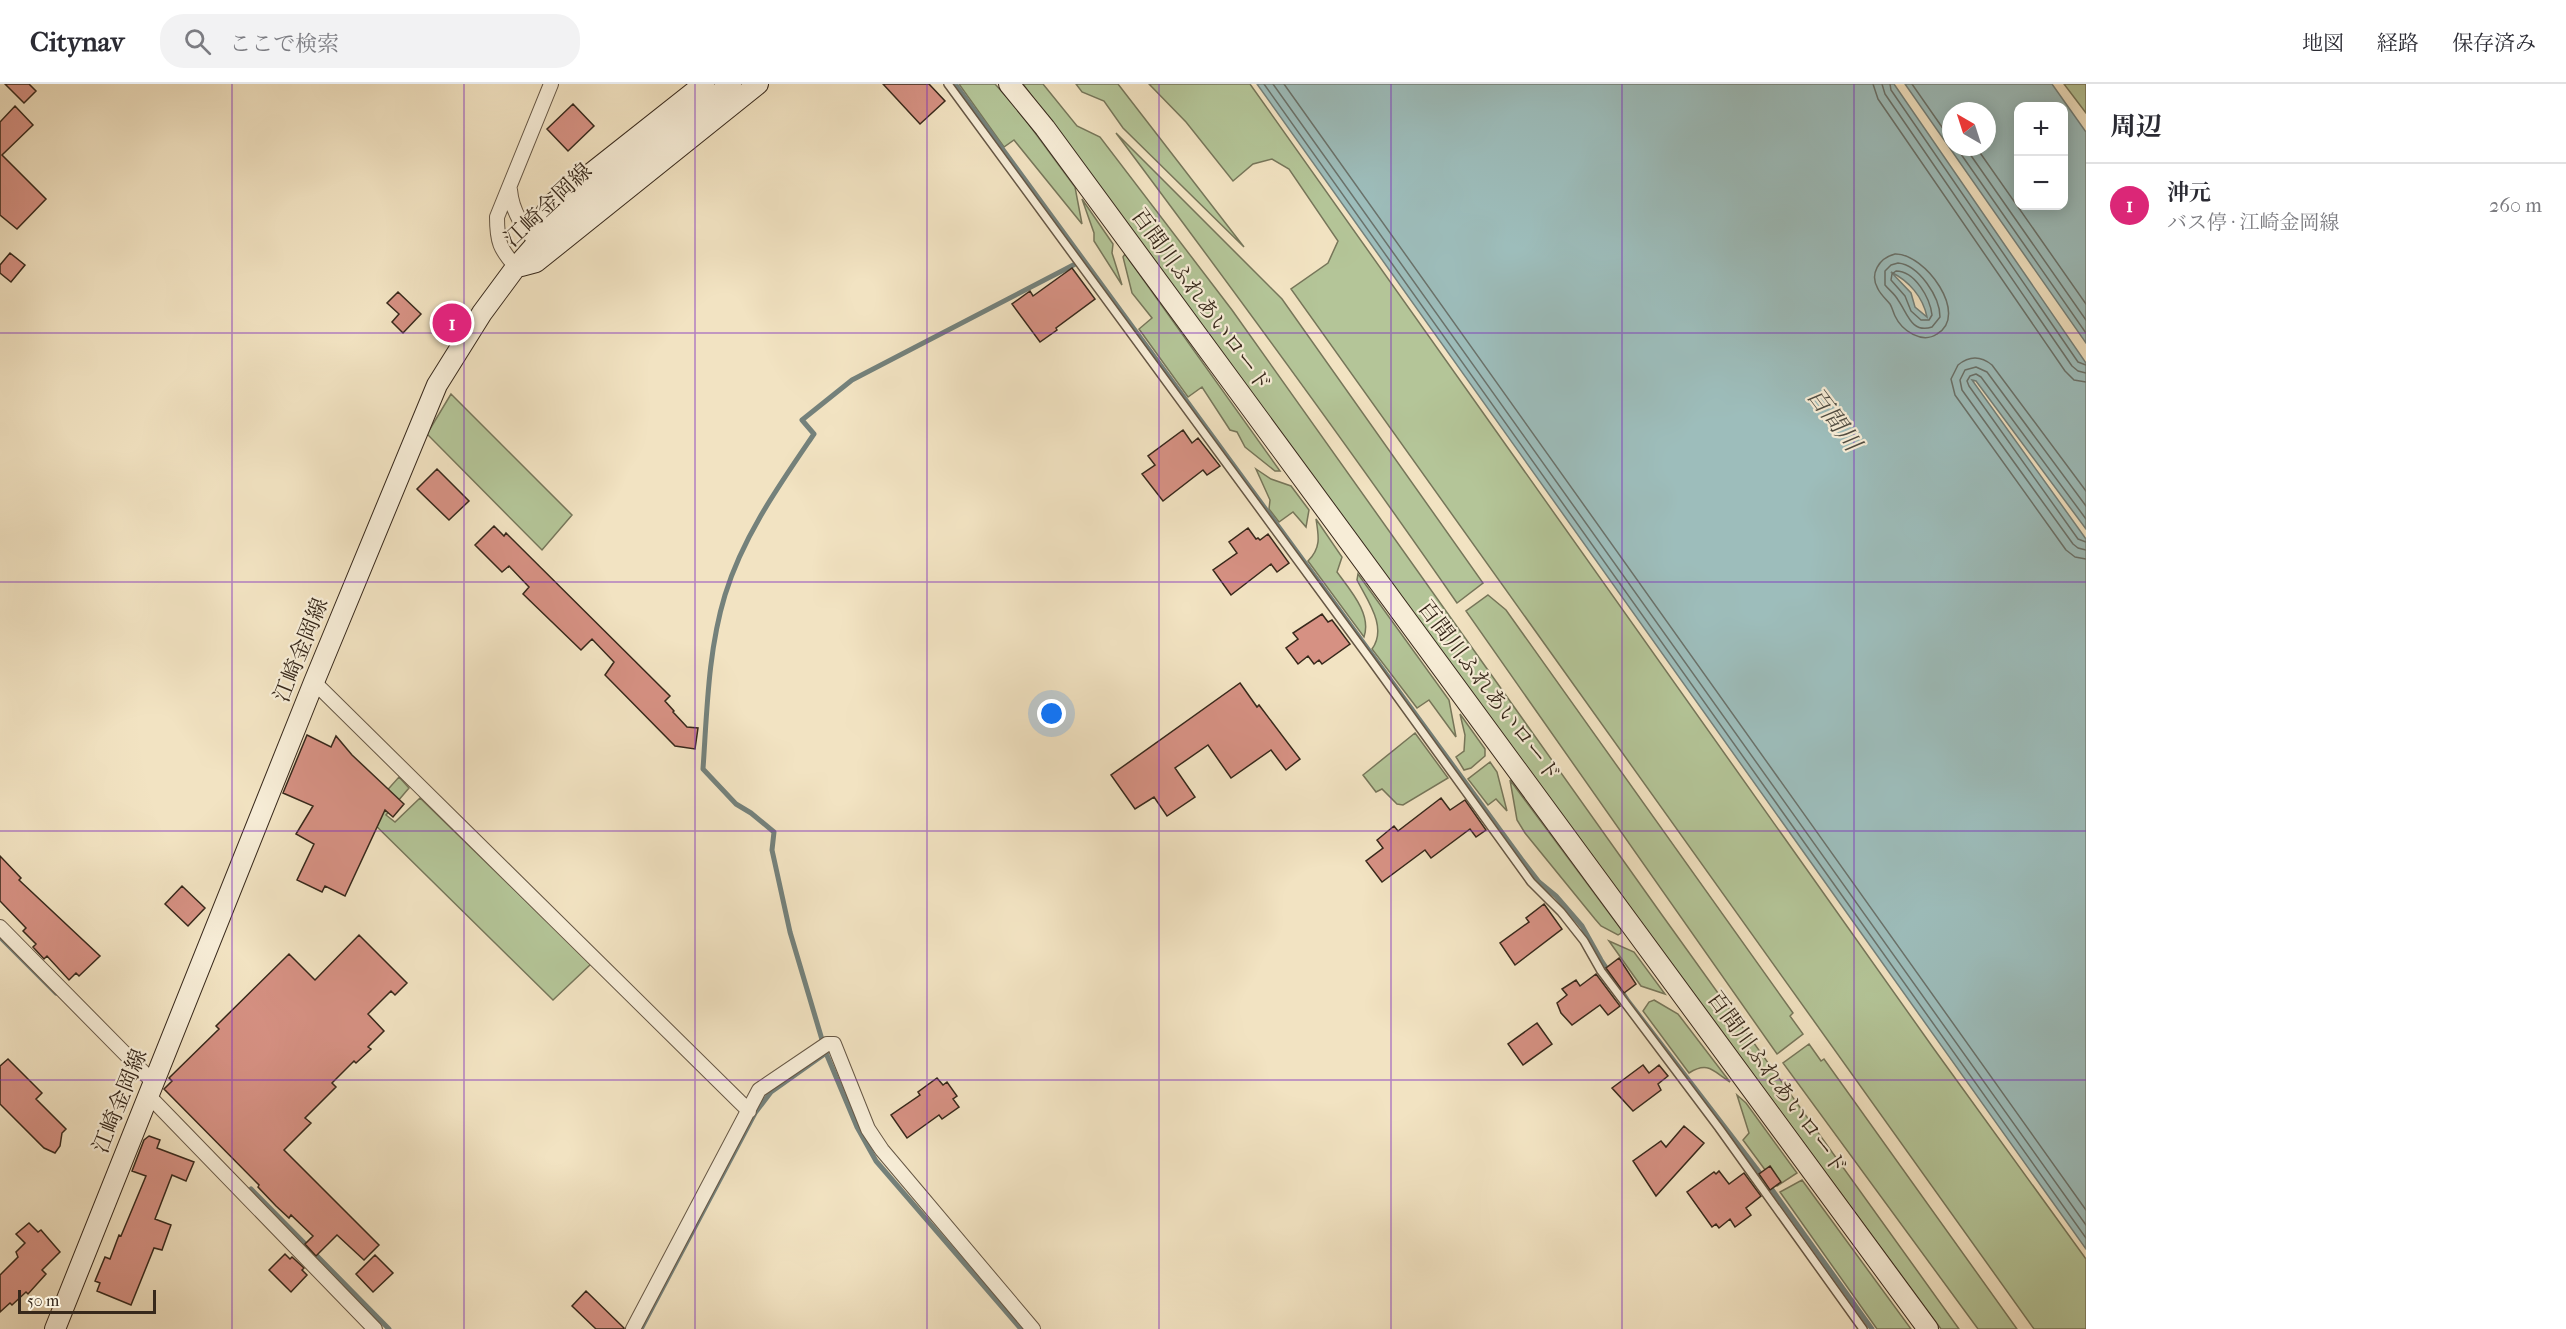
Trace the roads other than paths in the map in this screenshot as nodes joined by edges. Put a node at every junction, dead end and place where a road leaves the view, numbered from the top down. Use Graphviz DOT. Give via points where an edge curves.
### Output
graph roads {
  1 [pos="551,84"];
  2 [pos="704,84"];
  3 [pos="731,84"];
  4 [pos="758,84"];
  5 [pos="948,84"];
  6 [pos="1009,84"];
  7 [pos="510,190"];
  8 [pos="537,243"];
  9 [pos="516,267"];
  10 [pos="314,682"];
  11 [pos="0,927"];
  12 [pos="151,1089"];
  13 [pos="749,1111"];
  14 [pos="55,1329"];
  15 [pos="375,1329"];
  16 [pos="633,1329"];
  17 [pos="1033,1329"];
  18 [pos="1863,1329"];
  19 [pos="1928,1329"];
  1 -- 7 [label="street"];
  2 -- 8 [label="main road" via="551,205 537,227"];
  3 -- 8 [label="main road, 江崎金岡線"];
  4 -- 9 [label="main road" via="536,262"];
  5 -- 18 [label="lane" via="1531,882 1584,941 1601,971"];
  6 -- 19 [label="main road, 百間川ふれあいロード"];
  7 -- 8 [label="street" via="520,222"];
  7 -- 9 [label="street" via="497,217 497,237"];
  8 -- 9 [label="main road, 江崎金岡線"];
  9 -- 10 [label="main road, 江崎金岡線" via="437,385"];
  10 -- 12 [label="main road, 江崎金岡線"];
  10 -- 13 [label="street"];
  11 -- 12 [label="street"];
  12 -- 14 [label="main road, 江崎金岡線"];
  12 -- 15 [label="street"];
  13 -- 16 [label="street"];
  13 -- 17 [label="street" via="759,1090 823,1045 834,1044 868,1130"];
}
